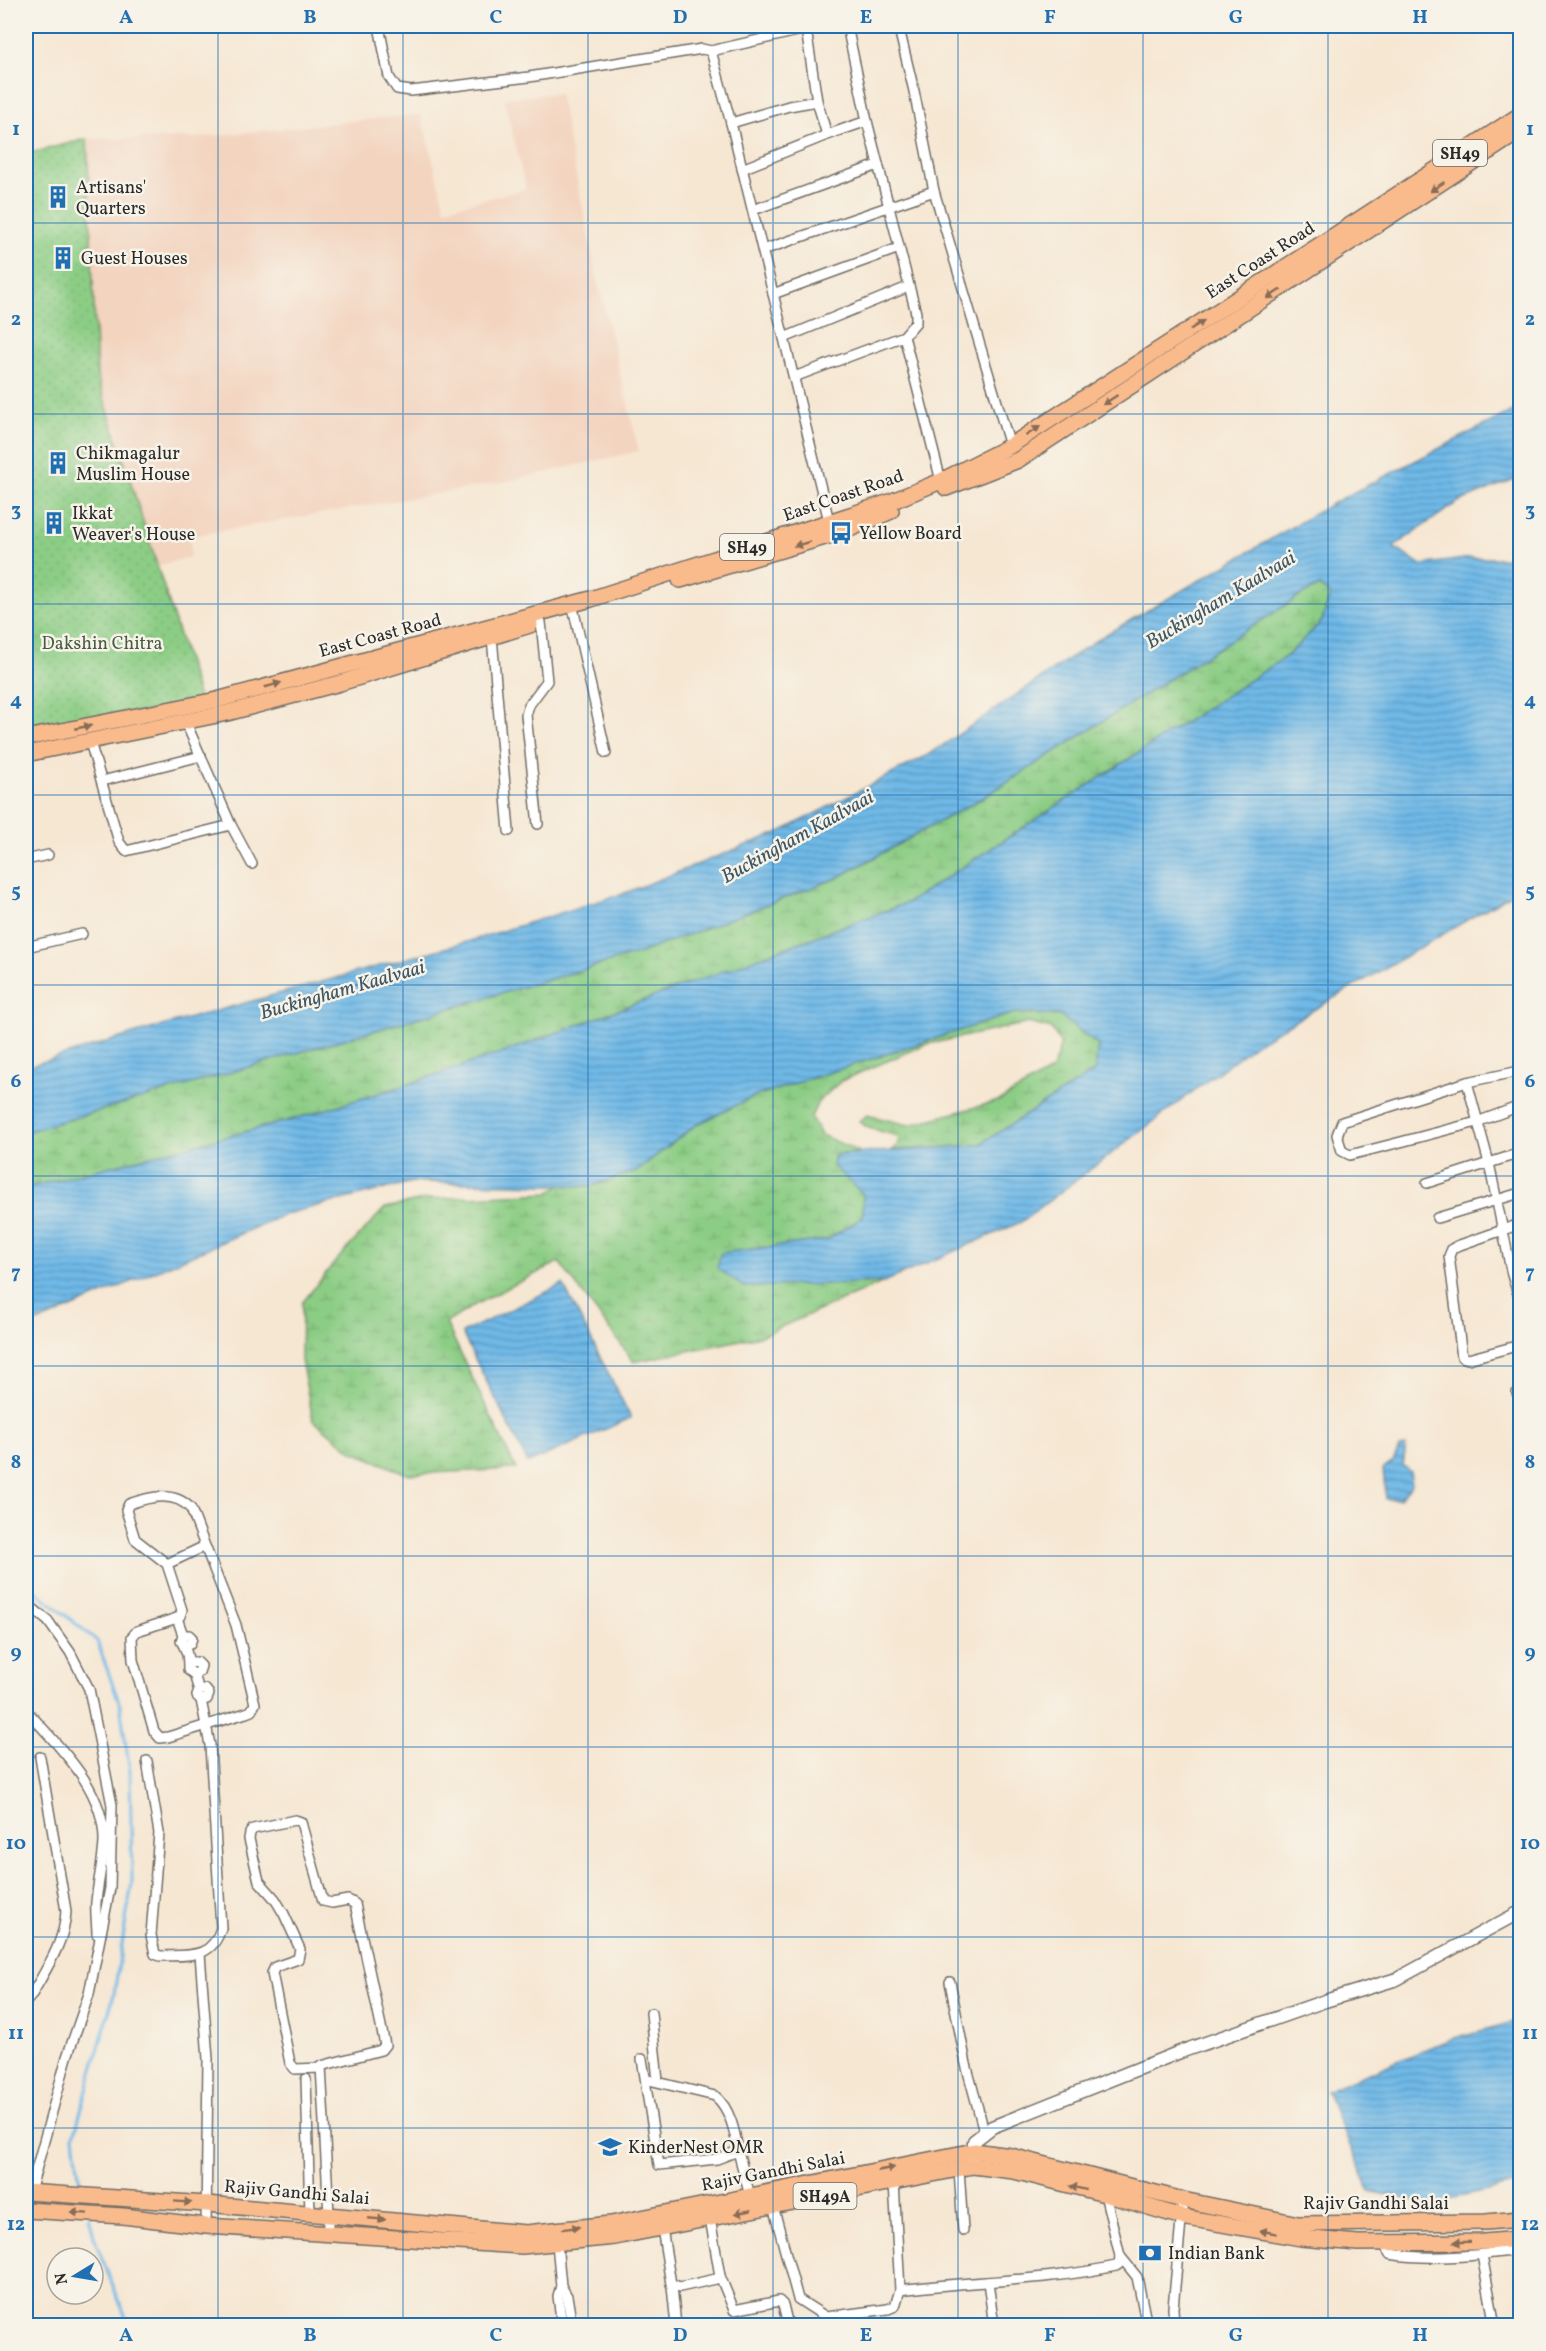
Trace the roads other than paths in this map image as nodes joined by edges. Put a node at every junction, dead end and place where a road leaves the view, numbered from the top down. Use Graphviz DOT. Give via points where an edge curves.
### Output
graph roads {
  1 [pos="380,26"];
  2 [pos="834,26"];
  3 [pos="847,26"];
  4 [pos="896,26"];
  5 [pos="806,29"];
  6 [pos="711,51"];
  7 [pos="817,101"];
  8 [pos="1521,115"];
  9 [pos="867,121"];
  10 [pos="731,123"];
  11 [pos="1521,131"];
  12 [pos="826,135"];
  13 [pos="878,165"];
  14 [pos="742,169"];
  15 [pos="934,191"];
  16 [pos="1404,198"];
  17 [pos="888,207"];
  18 [pos="753,210"];
  19 [pos="899,248"];
  20 [pos="763,250"];
  21 [pos="908,287"];
  22 [pos="773,294"];
  23 [pos="904,336"];
  24 [pos="784,338"];
  25 [pos="794,377"];
  26 [pos="1010,446"];
  27 [pos="940,481"];
  28 [pos="829,521"];
  29 [pos="574,612"];
  30 [pos="541,622"];
  31 [pos="492,637"];
  32 [pos="207,710"];
  33 [pos="186,723"];
  34 [pos="26,738"];
  35 [pos="90,742"];
  36 [pos="606,753"];
  37 [pos="26,754"];
  38 [pos="201,756"];
  39 [pos="102,782"];
  40 [pos="538,824"];
  41 [pos="231,825"];
  42 [pos="509,831"];
  43 [pos="48,855"];
  44 [pos="26,860"];
  45 [pos="252,864"];
  46 [pos="82,934"];
  47 [pos="26,947"];
  48 [pos="1521,1071"];
  49 [pos="1467,1082"];
  50 [pos="1521,1106"];
  51 [pos="1477,1122"];
  52 [pos="1521,1153"];
  53 [pos="1489,1163"];
  54 [pos="1427,1183"];
  55 [pos="1521,1193"];
  56 [pos="1498,1200"];
  57 [pos="1437,1218"];
  58 [pos="1521,1224"];
  59 [pos="1504,1230"];
  60 [pos="1521,1300"];
  61 [pos="1521,1345"];
  62 [pos="205,1546"];
  63 [pos="166,1564"];
  64 [pos="26,1603"];
  65 [pos="179,1615"];
  66 [pos="26,1710"];
  67 [pos="208,1724"];
  68 [pos="40,1757"];
  69 [pos="147,1761"];
  70 [pos="1521,1912"];
  71 [pos="98,1946"];
  72 [pos="200,1954"];
  73 [pos="950,1982"];
  74 [pos="26,2002"];
  75 [pos="651,2013"];
  76 [pos="642,2059"];
  77 [pos="321,2068"];
  78 [pos="306,2079"];
  79 [pos="658,2081"];
  80 [pos="646,2083"];
  81 [pos="984,2131"];
  82 [pos="738,2151"];
  83 [pos="969,2162"];
  84 [pos="894,2182"];
  85 [pos="31,2192"];
  86 [pos="1105,2194"];
  87 [pos="750,2196"];
  88 [pos="1183,2200"];
  89 [pos="207,2204"];
  90 [pos="773,2206"];
  91 [pos="30,2210"];
  92 [pos="310,2213"];
  93 [pos="329,2215"];
  94 [pos="1182,2217"];
  95 [pos="710,2218"];
  96 [pos="1521,2219"];
  97 [pos="206,2226"];
  98 [pos="662,2228"];
  99 [pos="963,2230"];
  100 [pos="327,2233"];
  101 [pos="1521,2239"];
  102 [pos="557,2243"];
  103 [pos="1383,2243"];
  104 [pos="1521,2250"];
  105 [pos="1482,2255"];
  106 [pos="1120,2256"];
  107 [pos="720,2276"];
  108 [pos="988,2282"];
  109 [pos="561,2286"];
  110 [pos="672,2286"];
  111 [pos="900,2290"];
  112 [pos="826,2321"];
  113 [pos="562,2325"];
  114 [pos="572,2325"];
  115 [pos="676,2325"];
  116 [pos="788,2325"];
  117 [pos="994,2325"];
  118 [pos="1147,2325"];
  119 [pos="1174,2325"];
  120 [pos="1495,2325"];
  1 -- 6 [label="street" via="388,77 397,89 411,91 702,49"];
  2 -- 5 [label="street"];
  3 -- 9 [label="street"];
  4 -- 15 [label="street"];
  5 -- 6 [label="street"];
  5 -- 7 [label="street"];
  6 -- 10 [label="street"];
  7 -- 10 [label="street"];
  7 -- 12 [label="street"];
  8 -- 16 [label="main road, East Coast Road / SH49"];
  9 -- 12 [label="street"];
  9 -- 13 [label="street"];
  10 -- 14 [label="street"];
  11 -- 16 [label="main road, East Coast Road / SH49, one-way"];
  12 -- 14 [label="street"];
  13 -- 17 [label="street"];
  13 -- 18 [label="street"];
  14 -- 18 [label="street"];
  15 -- 17 [label="street"];
  15 -- 26 [label="street"];
  26 -- 16 [label="main road, East Coast Road / SH49, one-way"];
  16 -- 29 [label="main road, East Coast Road / SH49, one-way" via="1018,460 845,531"];
  17 -- 19 [label="street"];
  17 -- 20 [label="street"];
  18 -- 20 [label="street"];
  19 -- 21 [label="street"];
  19 -- 22 [label="street"];
  20 -- 22 [label="street"];
  21 -- 23 [label="street" via="916,322"];
  21 -- 24 [label="street"];
  22 -- 24 [label="street"];
  23 -- 25 [label="street"];
  23 -- 27 [label="street"];
  24 -- 25 [label="street"];
  25 -- 28 [label="street"];
  26 -- 27 [label="main road, East Coast Road / SH49"];
  27 -- 28 [label="main road, East Coast Road / SH49"];
  32 -- 28 [label="main road, East Coast Road / SH49, one-way" via="591,599"];
  29 -- 30 [label="main road, East Coast Road / SH49"];
  29 -- 36 [label="street"];
  30 -- 31 [label="main road, East Coast Road / SH49"];
  30 -- 40 [label="street" via="548,681 526,715"];
  31 -- 32 [label="main road, East Coast Road / SH49" via="340,683"];
  31 -- 42 [label="street"];
  32 -- 33 [label="main road, East Coast Road / SH49"];
  34 -- 32 [label="main road, East Coast Road / SH49, one-way"];
  33 -- 35 [label="main road, East Coast Road / SH49"];
  33 -- 38 [label="street"];
  35 -- 37 [label="main road, East Coast Road / SH49"];
  35 -- 39 [label="street"];
  38 -- 39 [label="street"];
  38 -- 41 [label="street"];
  39 -- 41 [label="street" via="119,842 126,851"];
  41 -- 45 [label="street"];
  43 -- 44 [label="street"];
  46 -- 47 [label="street"];
  48 -- 49 [label="street"];
  49 -- 51 [label="street"];
  49 -- 51 [label="street" via="1342,1122 1337,1135 1346,1154 1354,1154"];
  50 -- 51 [label="street"];
  51 -- 53 [label="street"];
  52 -- 53 [label="street"];
  53 -- 54 [label="street"];
  53 -- 56 [label="street"];
  55 -- 56 [label="street"];
  56 -- 57 [label="street"];
  56 -- 59 [label="street"];
  58 -- 59 [label="street"];
  59 -- 60 [label="street"];
  59 -- 61 [label="street" via="1450,1251 1461,1355 1468,1359"];
  62 -- 63 [label="street"];
  62 -- 63 [label="street" via="187,1504 164,1496 129,1504 126,1510 135,1539"];
  62 -- 67 [label="street" via="236,1625 255,1704 246,1713"];
  63 -- 65 [label="street"];
  64 -- 71 [label="street" via="48,1621 89,1689 112,1805 110,1888"];
  65 -- 67 [label="street" via="193,1662 188,1670 197,1673"];
  65 -- 67 [label="street" via="136,1631 133,1660 157,1737"];
  66 -- 71 [label="street" via="72,1762 94,1799 101,1820 104,1843 96,1904"];
  67 -- 72 [label="street" via="221,1928 213,1945"];
  68 -- 74 [label="street" via="66,1923 59,1945"];
  69 -- 72 [label="street" via="159,1833 151,1935 154,1954"];
  70 -- 81 [label="street" via="1397,1979 1180,2052"];
  71 -- 85 [label="street" via="89,1994 67,2057"];
  72 -- 89 [label="street" via="208,2059"];
  73 -- 81 [label="street"];
  75 -- 79 [label="street"];
  76 -- 80 [label="street"];
  77 -- 77 [label="street" via="381,2050 385,2045 355,1904 348,1900 323,1901 301,1822 295,1820 254,1829 249,1839 259,1881 275,1899 300,1949 298,1959 275,1967 272,1973 290,2064 295,2069"];
  77 -- 93 [label="street"];
  78 -- 92 [label="street"];
  79 -- 80 [label="street"];
  79 -- 82 [label="street" via="716,2096 729,2116"];
  80 -- 82 [label="street" via="659,2165 717,2159"];
  81 -- 83 [label="street" via="974,2141"];
  82 -- 87 [label="street"];
  83 -- 84 [label="main road, Rajiv Gandhi Salai / SH49A"];
  86 -- 83 [label="main road, Rajiv Gandhi Salai / SH49A, one-way"];
  87 -- 83 [label="main road, Rajiv Gandhi Salai / SH49A, one-way"];
  83 -- 88 [label="main road, Rajiv Gandhi Salai / SH49A" via="1011,2156"];
  83 -- 99 [label="street"];
  84 -- 90 [label="main road, Rajiv Gandhi Salai / SH49A"];
  84 -- 111 [label="street"];
  85 -- 89 [label="main road, Rajiv Gandhi Salai / SH49A, one-way"];
  86 -- 94 [label="main road, Rajiv Gandhi Salai / SH49A"];
  86 -- 106 [label="street"];
  93 -- 87 [label="main road, Rajiv Gandhi Salai / SH49A, one-way" via="526,2234 612,2224"];
  88 -- 94 [label="street"];
  88 -- 96 [label="main road, Rajiv Gandhi Salai / SH49A" via="1298,2224"];
  89 -- 92 [label="main road, Rajiv Gandhi Salai / SH49A"];
  89 -- 97 [label="street"];
  90 -- 95 [label="main road, Rajiv Gandhi Salai / SH49A, one-way"];
  90 -- 112 [label="street" via="798,2299"];
  97 -- 91 [label="main road, Rajiv Gandhi Salai / SH49A, one-way"];
  92 -- 93 [label="main road, Rajiv Gandhi Salai / SH49A"];
  93 -- 100 [label="street"];
  103 -- 94 [label="main road, Rajiv Gandhi Salai / SH49A, one-way" via="1301,2238"];
  94 -- 119 [label="street"];
  95 -- 98 [label="main road, Rajiv Gandhi Salai / SH49A"];
  95 -- 107 [label="street"];
  97 -- 100 [label="main road, Rajiv Gandhi Salai / SH49A"];
  98 -- 102 [label="main road, Rajiv Gandhi Salai / SH49A"];
  98 -- 110 [label="street"];
  100 -- 102 [label="main road, Rajiv Gandhi Salai / SH49A" via="522,2246"];
  101 -- 103 [label="main road, Rajiv Gandhi Salai / SH49A, one-way"];
  102 -- 109 [label="street"];
  103 -- 105 [label="street" via="1390,2254 1404,2256"];
  104 -- 105 [label="street"];
  105 -- 120 [label="street"];
  106 -- 108 [label="street" via="1119,2264 1112,2267"];
  106 -- 118 [label="street" via="1137,2277"];
  107 -- 110 [label="street"];
  107 -- 116 [label="street" via="734,2310 779,2301"];
  108 -- 111 [label="street"];
  108 -- 117 [label="street"];
  109 -- 113 [label="street" via="558,2296"];
  109 -- 114 [label="street" via="567,2296"];
  110 -- 115 [label="street"];
  111 -- 112 [label="street" via="895,2306 888,2309"];
}
